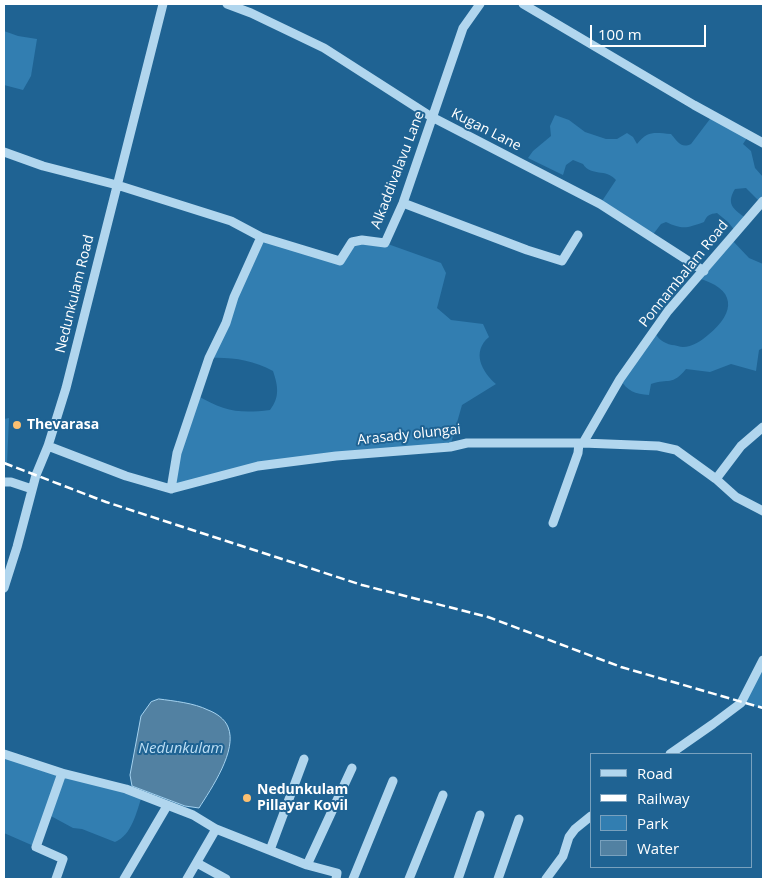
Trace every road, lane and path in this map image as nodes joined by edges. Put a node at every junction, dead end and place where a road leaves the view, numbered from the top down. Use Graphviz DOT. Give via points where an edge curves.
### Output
graph roads {
  1 [pos="162,4"];
  2 [pos="227,4"];
  3 [pos="480,4"];
  4 [pos="523,4"];
  5 [pos="434,118"];
  6 [pos="763,143"];
  7 [pos="4,152"];
  8 [pos="117,185"];
  9 [pos="763,201"];
  10 [pos="403,203"];
  11 [pos="578,235"];
  12 [pos="261,237"];
  13 [pos="704,271"];
  14 [pos="763,428"];
  15 [pos="581,443"];
  16 [pos="48,446"];
  17 [pos="716,479"];
  18 [pos="4,482"];
  19 [pos="32,489"];
  20 [pos="170,489"];
  21 [pos="763,511"];
  22 [pos="553,523"];
  23 [pos="4,588"];
  24 [pos="763,660"];
  25 [pos="671,753"];
  26 [pos="4,754"];
  27 [pos="304,759"];
  28 [pos="352,768"];
  29 [pos="62,773"];
  30 [pos="393,781"];
  31 [pos="443,795"];
  32 [pos="168,806"];
  33 [pos="480,815"];
  34 [pos="590,817"];
  35 [pos="519,819"];
  36 [pos="216,829"];
  37 [pos="270,850"];
  38 [pos="197,863"];
  39 [pos="307,864"];
  40 [pos="336,876"];
  41 [pos="56,879"];
  42 [pos="124,879"];
  43 [pos="188,879"];
  44 [pos="226,879"];
  45 [pos="349,879"];
  46 [pos="353,879"];
  47 [pos="409,879"];
  48 [pos="458,879"];
  49 [pos="498,879"];
  50 [pos="546,879"];
  1 -- 8 [label="street, Nedunkulam Road"];
  2 -- 5 [label="street, Kugan Lane" via="324,48"];
  3 -- 5 [label="street, Alkaddivalavu Lane" via="463,28"];
  4 -- 6 [label="street"];
  5 -- 10 [label="street, Alkaddivalavu Lane"];
  5 -- 13 [label="street, Kugan Lane" via="600,204"];
  7 -- 8 [label="street, Alkaddivalavu Lane"];
  8 -- 12 [label="street, Alkaddivalavu Lane" via="232,221"];
  8 -- 16 [label="street, Nedunkulam Road" via="66,388"];
  9 -- 13 [label="street, Ponnambalam Road"];
  10 -- 11 [label="street" via="562,261"];
  10 -- 12 [label="street, Alkaddivalavu Lane" via="385,243 352,242 340,261"];
  12 -- 20 [label="street" via="209,358 177,453"];
  13 -- 15 [label="street, Ponnambalam Road" via="668,311 620,379"];
  14 -- 17 [label="street" via="741,446"];
  15 -- 17 [label="street, Arasady olungai" via="658,446 676,450"];
  15 -- 20 [label="street, Arasady olungai" via="467,443 336,456 258,466"];
  15 -- 22 [label="street, Ponnambalam Road"];
  16 -- 19 [label="street, Nedunkulam Road"];
  16 -- 20 [label="street"];
  17 -- 21 [label="street, Arasady olungai" via="736,497"];
  18 -- 19 [label="street"];
  19 -- 23 [label="street, Nedunkulam Road"];
  24 -- 25 [label="street" via="741,702"];
  26 -- 29 [label="street"];
  27 -- 37 [label="street"];
  28 -- 39 [label="street"];
  29 -- 32 [label="street" via="126,789"];
  29 -- 41 [label="street" via="36,847 63,859"];
  30 -- 46 [label="street"];
  31 -- 47 [label="street"];
  32 -- 36 [label="street" via="193,815"];
  32 -- 42 [label="street"];
  33 -- 48 [label="street"];
  34 -- 50 [label="street" via="569,837 563,856"];
  35 -- 49 [label="street"];
  36 -- 37 [label="street"];
  36 -- 38 [label="street"];
  37 -- 39 [label="street"];
  38 -- 43 [label="street"];
  38 -- 44 [label="street"];
  39 -- 40 [label="street"];
  40 -- 45 [label="street"];
}
